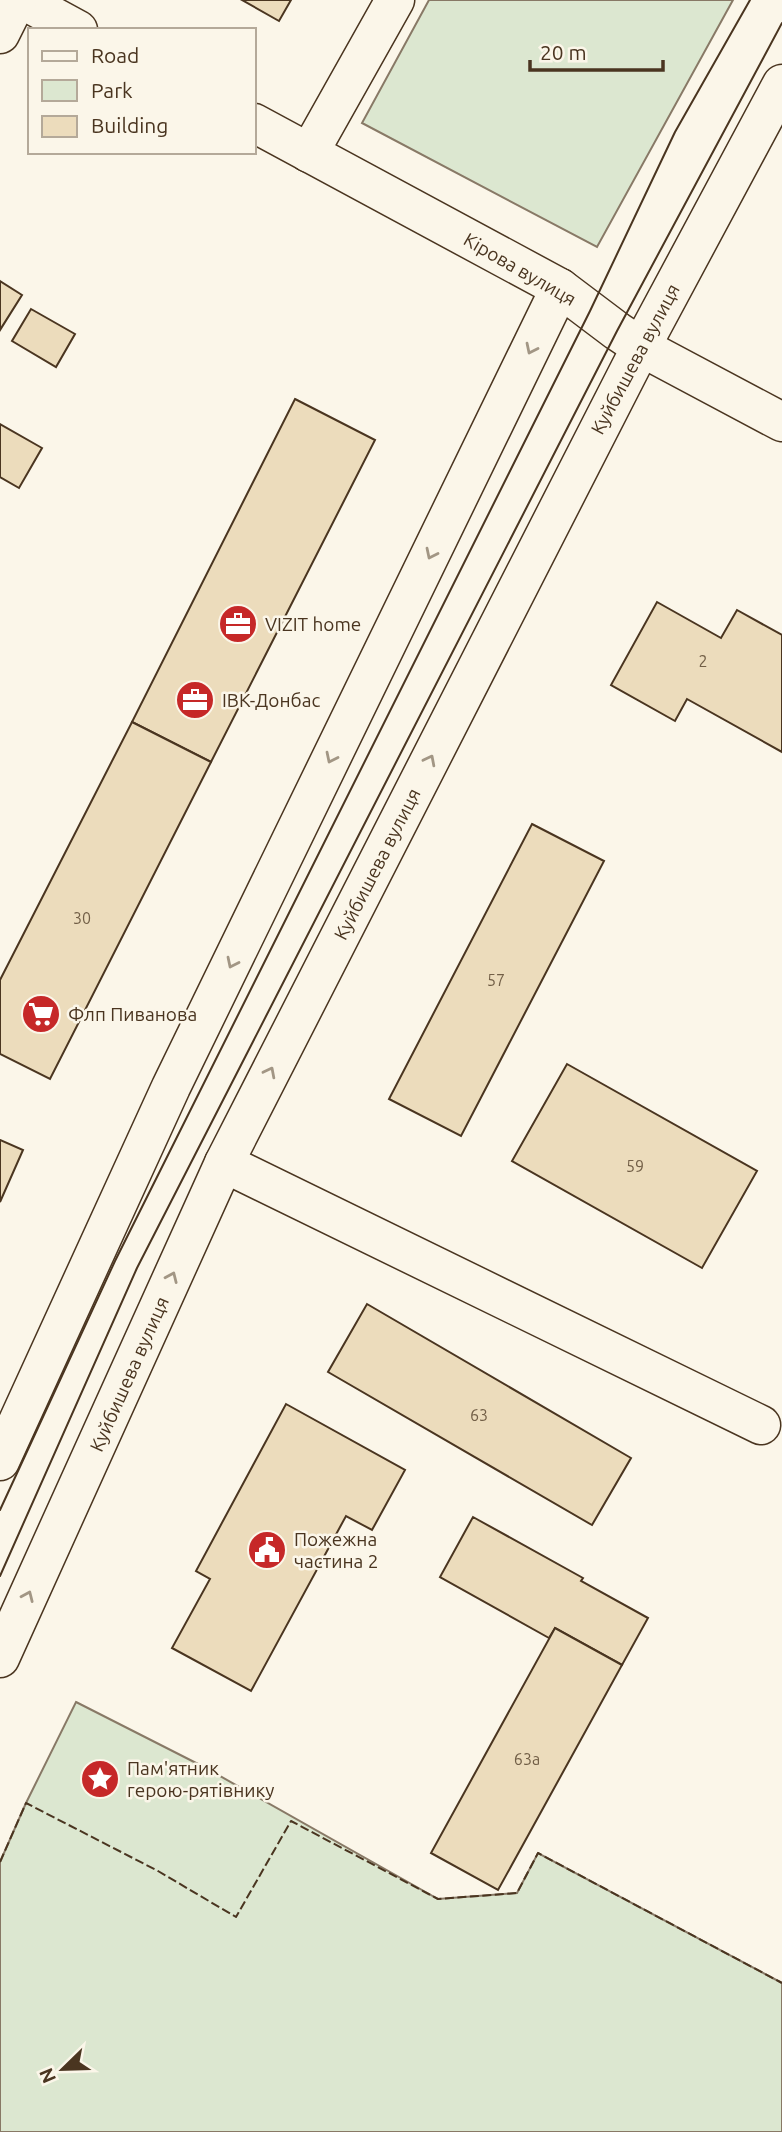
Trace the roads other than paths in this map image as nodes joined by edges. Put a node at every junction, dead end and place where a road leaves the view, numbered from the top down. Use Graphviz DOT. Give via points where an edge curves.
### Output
graph roads {
  1 [pos="17,0"];
  2 [pos="23,0"];
  3 [pos="395,0"];
  4 [pos="74,28"];
  5 [pos="0,34"];
  6 [pos="782,84"];
  7 [pos="256,125"];
  8 [pos="309,153"];
  9 [pos="560,288"];
  10 [pos="641,347"];
  11 [pos="782,422"];
  12 [pos="224,1163"];
  13 [pos="761,1424"];
  14 [pos="0,1461"];
  15 [pos="0,1658"];
  1 -- 5 [label="main road"];
  2 -- 4 [label="main road"];
  3 -- 8 [label="main road"];
  6 -- 10 [label="main road, Куйбишева вулиця"];
  7 -- 8 [label="main road, Кірова вулиця"];
  8 -- 9 [label="main road, Кірова вулиця"];
  9 -- 10 [label="main road, Кірова вулиця"];
  9 -- 14 [label="main road, one-way" via="171,1087"];
  10 -- 11 [label="main road, Кірова вулиця"];
  12 -- 10 [label="main road, Куйбишева вулиця, one-way"];
  12 -- 13 [label="main road"];
  15 -- 12 [label="main road, Куйбишева вулиця, one-way"];
}
